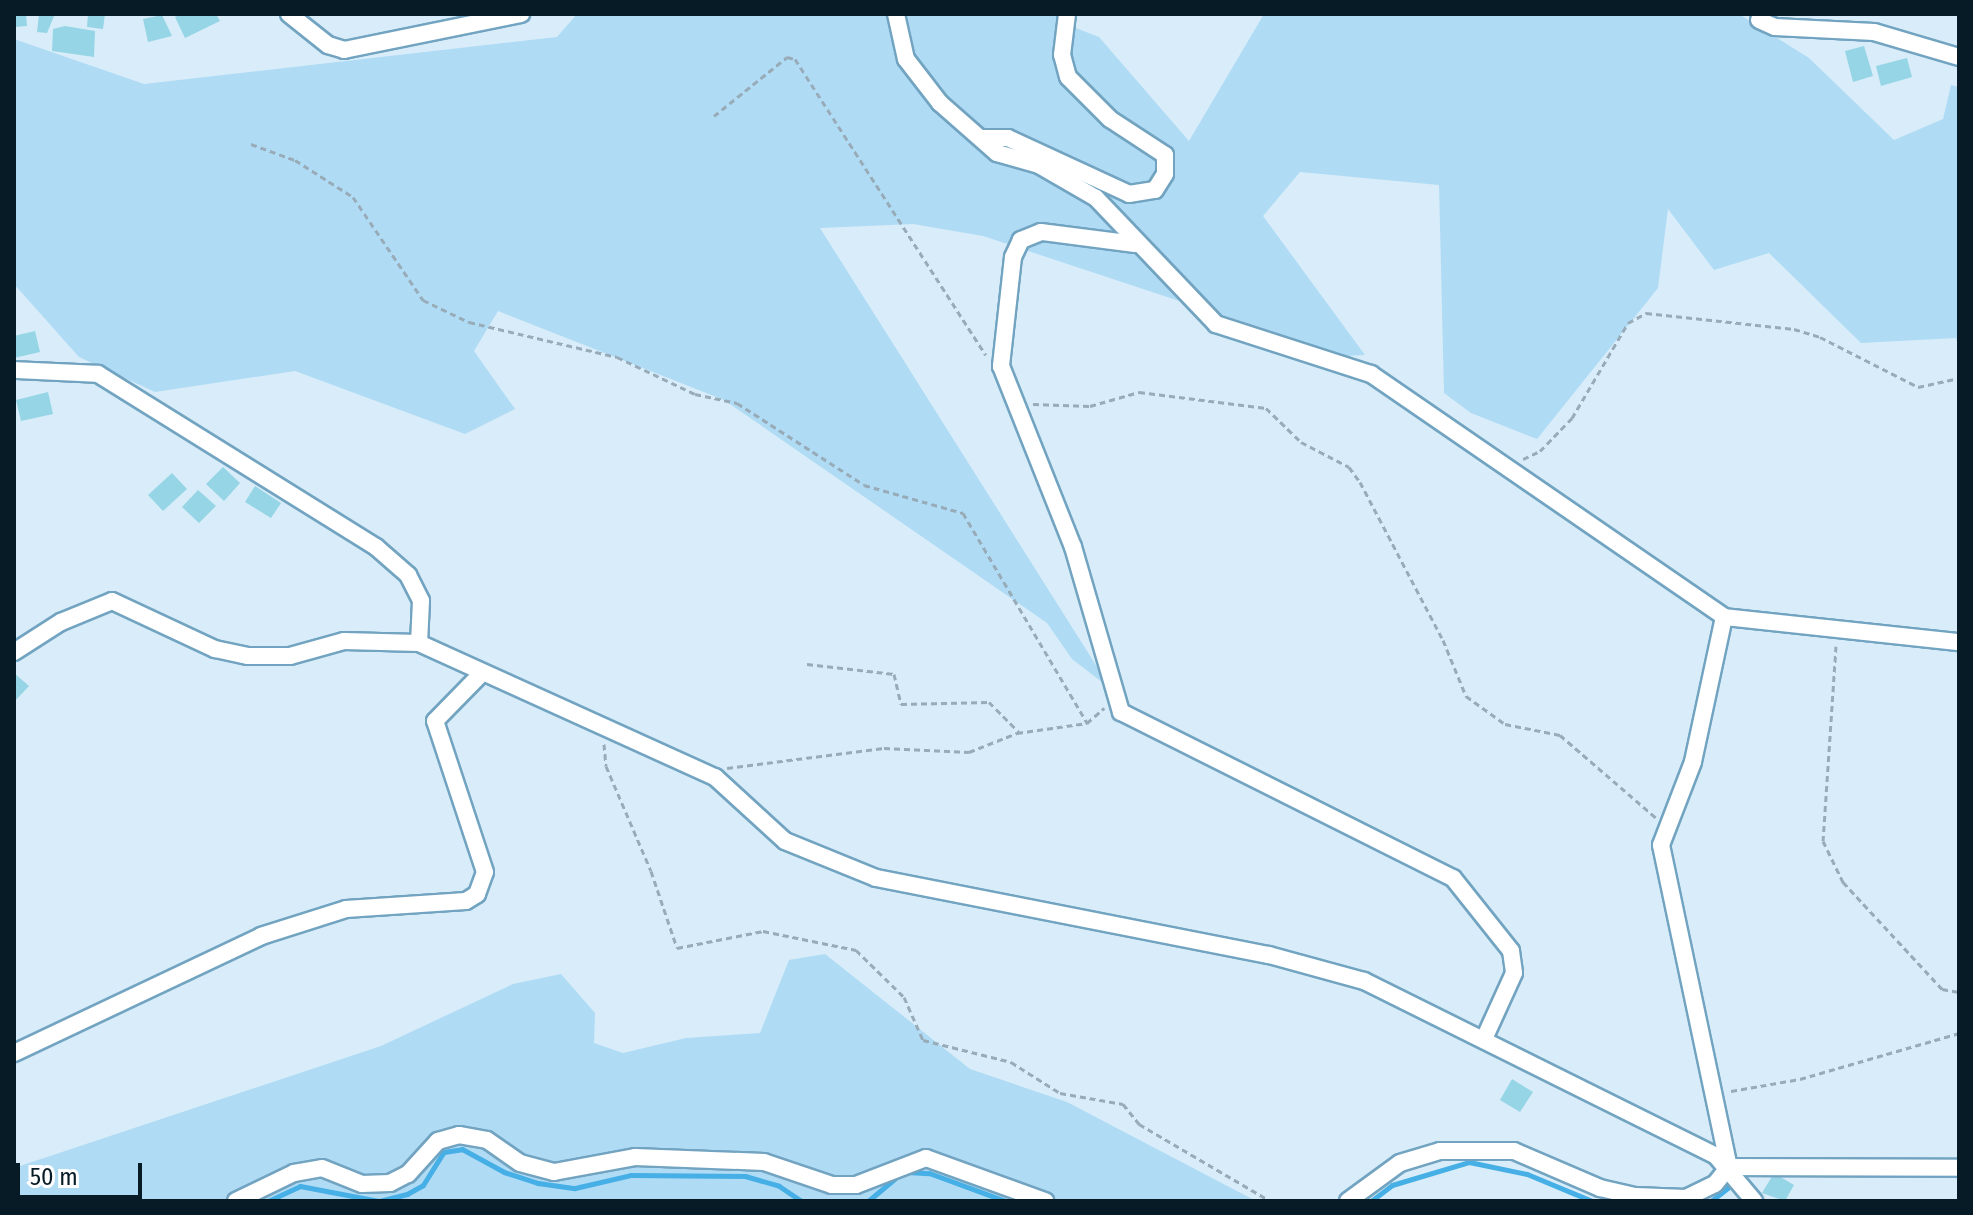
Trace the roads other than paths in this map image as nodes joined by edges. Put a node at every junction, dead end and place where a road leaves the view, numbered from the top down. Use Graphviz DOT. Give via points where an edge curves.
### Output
graph roads {
  1 [pos="289,14"];
  2 [pos="521,14"];
  3 [pos="896,14"];
  4 [pos="1067,14"];
  5 [pos="1759,20"];
  6 [pos="1959,57"];
  7 [pos="981,138"];
  8 [pos="1135,244"];
  9 [pos="14,370"];
  10 [pos="1724,617"];
  11 [pos="1959,642"];
  12 [pos="419,643"];
  13 [pos="14,652"];
  14 [pos="482,673"];
  15 [pos="1484,1039"];
  16 [pos="14,1053"];
  17 [pos="1729,1167"];
  18 [pos="1959,1168"];
  19 [pos="236,1201"];
  20 [pos="1045,1201"];
  21 [pos="1348,1201"];
  22 [pos="1754,1201"];
  1 -- 2 [label="street" via="328,45 344,50"];
  3 -- 7 [label="street" via="906,59 940,103"];
  4 -- 7 [label="street" via="1062,55 1068,77 1110,119 1165,155 1165,174 1155,190 1129,194 1008,138"];
  5 -- 6 [label="street" via="1775,27 1874,32"];
  7 -- 8 [label="street" via="997,153 1039,165 1096,198"];
  8 -- 10 [label="street" via="1216,324 1371,374"];
  8 -- 15 [label="street" via="1041,232 1021,240 1013,257 1001,366 1073,547 1121,712 1453,878 1511,951 1514,973"];
  9 -- 12 [label="street" via="98,374 376,547 408,575 421,601"];
  10 -- 11 [label="street"];
  10 -- 17 [label="street" via="1693,762 1661,845"];
  12 -- 13 [label="street" via="378,638 290,656 248,656 215,649 112,601 61,622"];
  12 -- 14 [label="street"];
  14 -- 15 [label="street" via="708,774 785,841 876,878 1269,955 1364,981"];
  14 -- 16 [label="street" via="435,721 485,872 477,894 466,901 346,909 261,936"];
  15 -- 17 [label="street"];
  17 -- 18 [label="street"];
  17 -- 21 [label="street" via="1715,1184 1686,1198 1636,1196 1600,1188 1514,1151 1440,1151 1400,1163"];
  17 -- 22 [label="street"];
  19 -- 20 [label="street" via="294,1173 322,1168 362,1184 390,1183 408,1174 438,1141 459,1135 487,1140 520,1163 554,1172 635,1157 764,1162 832,1185 856,1185 926,1158"];
}
